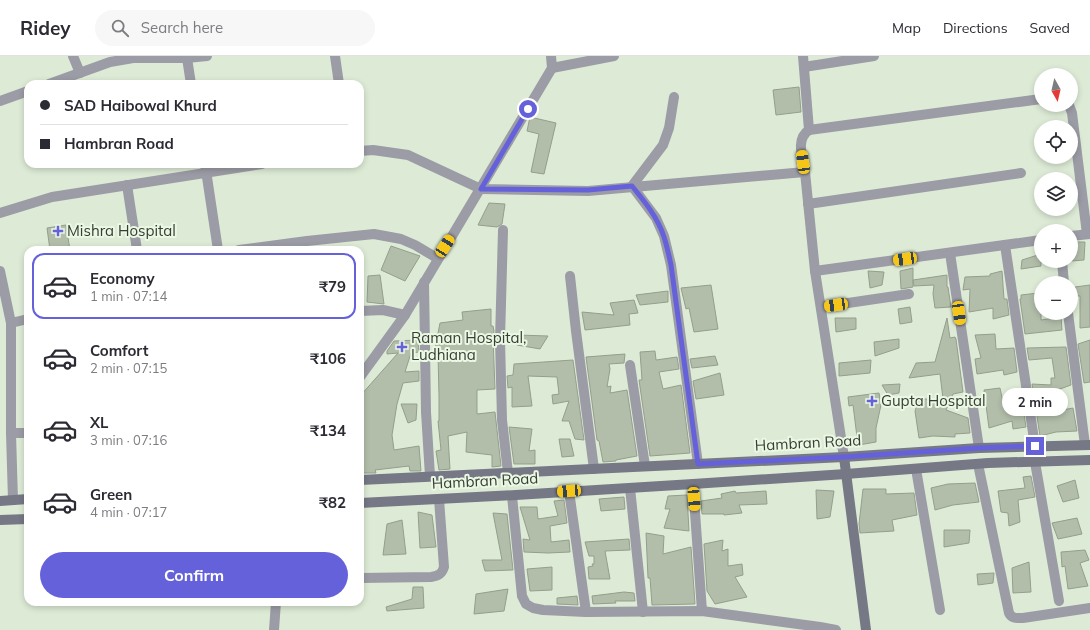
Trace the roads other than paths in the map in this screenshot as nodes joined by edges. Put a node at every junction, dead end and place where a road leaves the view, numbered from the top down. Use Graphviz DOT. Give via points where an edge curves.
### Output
graph roads {
  1 [pos="73,56"];
  2 [pos="207,56"];
  3 [pos="335,56"];
  4 [pos="551,56"];
  5 [pos="614,56"];
  6 [pos="803,56"];
  7 [pos="874,56"];
  8 [pos="143,57"];
  9 [pos="186,58"];
  10 [pos="853,58"];
  11 [pos="552,68"];
  12 [pos="804,68"];
  13 [pos="80,73"];
  14 [pos="60,80"];
  15 [pos="190,80"];
  16 [pos="338,80"];
  17 [pos="24,92"];
  18 [pos="674,97"];
  19 [pos="1034,100"];
  20 [pos="0,101"];
  21 [pos="1072,112"];
  22 [pos="809,130"];
  23 [pos="364,151"];
  24 [pos="205,168"];
  25 [pos="805,172"];
  26 [pos="1021,173"];
  27 [pos="127,185"];
  28 [pos="632,186"];
  29 [pos="481,189"];
  30 [pos="808,204"];
  31 [pos="0,213"];
  32 [pos="503,230"];
  33 [pos="1089,234"];
  34 [pos="1078,235"];
  35 [pos="1034,241"];
  36 [pos="1005,245"];
  37 [pos="136,246"];
  38 [pos="217,246"];
  39 [pos="294,246"];
  40 [pos="950,253"];
  41 [pos="438,258"];
  42 [pos="0,271"];
  43 [pos="815,271"];
  44 [pos="570,276"];
  45 [pos="424,282"];
  46 [pos="909,294"];
  47 [pos="821,307"];
  48 [pos="364,311"];
  49 [pos="405,315"];
  50 [pos="24,320"];
  51 [pos="1069,320"];
  52 [pos="11,323"];
  53 [pos="630,365"];
  54 [pos="364,371"];
  55 [pos="11,433"];
  56 [pos="24,433"];
  57 [pos="1087,445"];
  58 [pos="1035,446"];
  59 [pos="979,448"];
  60 [pos="844,457"];
  61 [pos="1090,460"];
  62 [pos="1035,462"];
  63 [pos="698,464"];
  64 [pos="978,464"];
  65 [pos="645,466"];
  66 [pos="594,469"];
  67 [pos="916,469"];
  68 [pos="508,473"];
  69 [pos="846,474"];
  70 [pos="430,476"];
  71 [pos="364,480"];
  72 [pos="693,484"];
  73 [pos="630,488"];
  74 [pos="569,491"];
  75 [pos="512,496"];
  76 [pos="439,498"];
  77 [pos="24,499"];
  78 [pos="13,500"];
  79 [pos="0,501"];
  80 [pos="364,503"];
  81 [pos="24,519"];
  82 [pos="0,520"];
  83 [pos="364,578"];
  84 [pos="1059,601"];
  85 [pos="276,606"];
  86 [pos="1090,608"];
  87 [pos="940,610"];
  88 [pos="702,611"];
  89 [pos="586,612"];
  90 [pos="643,612"];
  91 [pos="274,630"];
  92 [pos="836,630"];
  93 [pos="866,630"];
  1 -- 13 [label="street"];
  2 -- 9 [label="street"];
  3 -- 16 [label="street"];
  4 -- 11 [label="street"];
  5 -- 11 [label="street"];
  6 -- 12 [label="street"];
  7 -- 10 [label="street"];
  8 -- 9 [label="street"];
  8 -- 13 [label="street" via="110,62"];
  9 -- 15 [label="street"];
  10 -- 12 [label="street"];
  11 -- 29 [label="street"];
  12 -- 22 [label="street"];
  13 -- 14 [label="street"];
  17 -- 20 [label="street"];
  18 -- 28 [label="street" via="669,128 663,145"];
  19 -- 22 [label="street"];
  21 -- 33 [label="street"];
  22 -- 25 [label="street" via="803,134 801,140"];
  23 -- 29 [label="street" via="408,155"];
  24 -- 27 [label="street"];
  24 -- 38 [label="street"];
  25 -- 28 [label="street"];
  25 -- 30 [label="street"];
  26 -- 30 [label="street"];
  27 -- 31 [label="street" via="52,196"];
  27 -- 37 [label="street"];
  28 -- 29 [label="street" via="588,190"];
  28 -- 63 [label="street" via="656,218 664,236 671,265"];
  29 -- 41 [label="street"];
  30 -- 43 [label="street"];
  32 -- 68 [label="street" via="500,340 502,420"];
  33 -- 34 [label="street"];
  35 -- 36 [label="street"];
  36 -- 40 [label="street"];
  36 -- 58 [label="street"];
  39 -- 41 [label="street" via="374,234 401,239"];
  40 -- 43 [label="street"];
  40 -- 59 [label="street"];
  41 -- 45 [label="street"];
  42 -- 52 [label="street"];
  43 -- 47 [label="street"];
  44 -- 66 [label="street"];
  45 -- 49 [label="street"];
  45 -- 70 [label="street" via="426,412"];
  46 -- 47 [label="street"];
  47 -- 60 [label="street"];
  48 -- 49 [label="street" via="383,310"];
  49 -- 54 [label="street"];
  50 -- 52 [label="street"];
  51 -- 57 [label="street"];
  52 -- 55 [label="street"];
  53 -- 65 [label="street"];
  55 -- 56 [label="street"];
  55 -- 78 [label="street"];
  57 -- 58 [label="main road, Hambran Road"];
  58 -- 59 [label="main road, Hambran Road"];
  59 -- 60 [label="main road, Hambran Road"];
  60 -- 63 [label="main road, Hambran Road"];
  60 -- 69 [label="main road"];
  61 -- 62 [label="main road, Hambran Road"];
  62 -- 64 [label="main road, Hambran Road"];
  62 -- 84 [label="street"];
  63 -- 65 [label="main road, Hambran Road"];
  64 -- 67 [label="main road, Hambran Road"];
  64 -- 86 [label="street" via="1010,616 1023,618"];
  65 -- 66 [label="main road, Hambran Road"];
  66 -- 68 [label="main road, Hambran Road"];
  67 -- 69 [label="main road, Hambran Road"];
  67 -- 87 [label="street"];
  68 -- 70 [label="main road, Hambran Road"];
  69 -- 72 [label="main road, Hambran Road"];
  69 -- 93 [label="main road"];
  70 -- 71 [label="main road, Hambran Road"];
  72 -- 73 [label="main road, Hambran Road"];
  72 -- 88 [label="street"];
  73 -- 74 [label="main road, Hambran Road"];
  73 -- 90 [label="street"];
  74 -- 75 [label="main road, Hambran Road"];
  74 -- 89 [label="street"];
  75 -- 76 [label="main road, Hambran Road"];
  75 -- 89 [label="street" via="522,596 526,604 543,610"];
  76 -- 80 [label="main road, Hambran Road"];
  76 -- 83 [label="street" via="443,572 431,577"];
  77 -- 78 [label="main road"];
  78 -- 79 [label="main road"];
  81 -- 82 [label="main road"];
  85 -- 91 [label="street"];
  88 -- 90 [label="street"];
  88 -- 92 [label="street"];
  89 -- 90 [label="street"];
}
